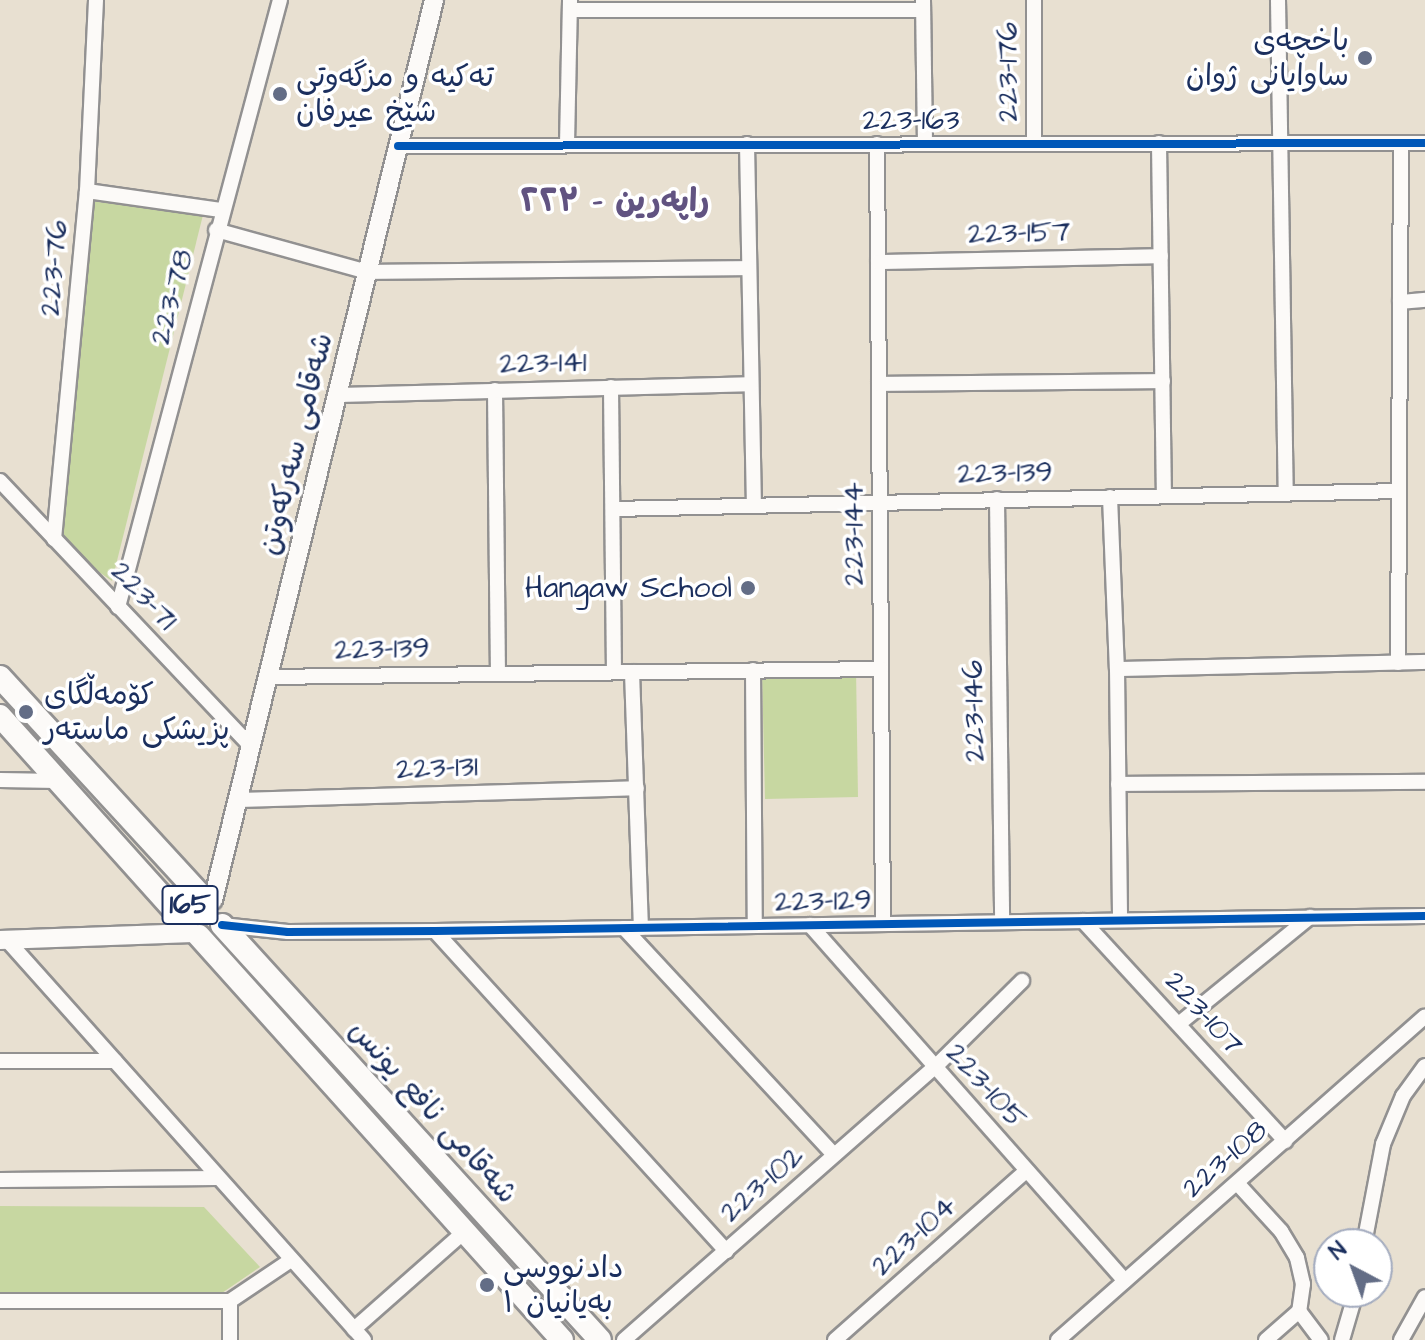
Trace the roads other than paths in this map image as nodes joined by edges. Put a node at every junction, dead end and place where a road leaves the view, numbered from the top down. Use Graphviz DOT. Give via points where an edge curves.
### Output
graph roads {
  1 [pos="96,0"];
  2 [pos="280,0"];
  3 [pos="434,0"];
  4 [pos="1034,0"];
  5 [pos="1278,0"];
  6 [pos="690,4"];
  7 [pos="804,4"];
  8 [pos="570,5"];
  9 [pos="923,5"];
  10 [pos="1034,143"];
  11 [pos="1159,143"];
  12 [pos="1279,143"];
  13 [pos="1401,143"];
  14 [pos="1425,143"];
  15 [pos="567,144"];
  16 [pos="747,144"];
  17 [pos="877,144"];
  18 [pos="925,144"];
  19 [pos="398,146"];
  20 [pos="87,191"];
  21 [pos="221,210"];
  22 [pos="216,230"];
  23 [pos="1161,256"];
  24 [pos="878,262"];
  25 [pos="749,268"];
  26 [pos="367,272"];
  27 [pos="1425,300"];
  28 [pos="1400,302"];
  29 [pos="1163,381"];
  30 [pos="751,384"];
  31 [pos="879,384"];
  32 [pos="611,387"];
  33 [pos="495,390"];
  34 [pos="337,395"];
  35 [pos="0,481"];
  36 [pos="1399,491"];
  37 [pos="1286,493"];
  38 [pos="1164,496"];
  39 [pos="1110,497"];
  40 [pos="997,499"];
  41 [pos="880,502"];
  42 [pos="754,504"];
  43 [pos="613,509"];
  44 [pos="54,539"];
  45 [pos="118,607"];
  46 [pos="1425,662"];
  47 [pos="1398,663"];
  48 [pos="881,669"];
  49 [pos="1117,669"];
  50 [pos="753,670"];
  51 [pos="614,672"];
  52 [pos="632,672"];
  53 [pos="498,674"];
  54 [pos="0,677"];
  55 [pos="268,677"];
  56 [pos="0,716"];
  57 [pos="251,746"];
  58 [pos="0,780"];
  59 [pos="57,781"];
  60 [pos="1425,782"];
  61 [pos="1118,784"];
  62 [pos="637,788"];
  63 [pos="238,800"];
  64 [pos="208,899"];
  65 [pos="1425,916"];
  66 [pos="1310,917"];
  67 [pos="1120,920"];
  68 [pos="1083,921"];
  69 [pos="1002,922"];
  70 [pos="883,924"];
  71 [pos="222,925"];
  72 [pos="810,925"];
  73 [pos="755,926"];
  74 [pos="624,928"];
  75 [pos="641,928"];
  76 [pos="193,931"];
  77 [pos="435,931"];
  78 [pos="4,940"];
  79 [pos="1022,981"];
  80 [pos="1425,1017"];
  81 [pos="1180,1023"];
  82 [pos="0,1061"];
  83 [pos="115,1061"];
  84 [pos="1425,1066"];
  85 [pos="934,1068"];
  86 [pos="1419,1084"];
  87 [pos="1285,1141"];
  88 [pos="834,1155"];
  89 [pos="1027,1170"];
  90 [pos="217,1178"];
  91 [pos="0,1180"];
  92 [pos="1237,1183"];
  93 [pos="1367,1228"];
  94 [pos="465,1231"];
  95 [pos="726,1251"];
  96 [pos="291,1260"];
  97 [pos="1125,1281"];
  98 [pos="1425,1297"];
  99 [pos="0,1301"];
  100 [pos="230,1301"];
  101 [pos="1351,1308"];
  102 [pos="1299,1311"];
  103 [pos="359,1334"];
  104 [pos="230,1340"];
  105 [pos="562,1340"];
  106 [pos="600,1340"];
  107 [pos="624,1340"];
  108 [pos="835,1340"];
  109 [pos="1058,1340"];
  110 [pos="1266,1340"];
  111 [pos="1321,1340"];
  112 [pos="1342,1340"];
  113 [pos="1401,1340"];
  1 -- 20 [label="street, 223-76"];
  2 -- 21 [label="street, 223-78"];
  3 -- 19 [label="street, شەقامی سەرکەوتن"];
  4 -- 10 [label="street, 223-176"];
  5 -- 12 [label="street"];
  6 -- 7 [label="street"];
  6 -- 8 [label="street"];
  7 -- 9 [label="street"];
  8 -- 15 [label="street"];
  9 -- 18 [label="street"];
  10 -- 11 [label="street, 223-163"];
  10 -- 18 [label="street, 223-163"];
  11 -- 12 [label="street, 223-163"];
  11 -- 23 [label="street"];
  12 -- 13 [label="street, 223-163"];
  12 -- 37 [label="street"];
  13 -- 14 [label="street, 223-163"];
  13 -- 28 [label="street"];
  15 -- 16 [label="street, 223-163"];
  15 -- 19 [label="street, 223-163"];
  16 -- 17 [label="street, 223-163"];
  16 -- 25 [label="street"];
  17 -- 18 [label="street, 223-163"];
  17 -- 24 [label="street, 223-144"];
  19 -- 26 [label="street, شەقامی سەرکەوتن"];
  20 -- 21 [label="street"];
  20 -- 44 [label="street, 223-76"];
  21 -- 22 [label="street, 223-78"];
  22 -- 26 [label="street"];
  22 -- 45 [label="street, 223-78"];
  23 -- 24 [label="street, 223-157"];
  23 -- 29 [label="street"];
  24 -- 31 [label="street, 223-144"];
  25 -- 26 [label="street"];
  25 -- 30 [label="street"];
  26 -- 34 [label="street, شەقامی سەرکەوتن"];
  27 -- 28 [label="street"];
  28 -- 36 [label="street"];
  29 -- 31 [label="street"];
  29 -- 38 [label="street"];
  30 -- 32 [label="street, 223-141"];
  30 -- 42 [label="street"];
  31 -- 41 [label="street, 223-144"];
  32 -- 33 [label="street, 223-141"];
  32 -- 43 [label="street"];
  33 -- 34 [label="street, 223-141"];
  33 -- 53 [label="street"];
  34 -- 55 [label="street, شەقامی سەرکەوتن"];
  35 -- 44 [label="street, 223-71"];
  36 -- 37 [label="street, 223-139"];
  36 -- 47 [label="street"];
  37 -- 38 [label="street, 223-139"];
  38 -- 39 [label="street, 223-139"];
  39 -- 40 [label="street, 223-139"];
  39 -- 49 [label="street"];
  40 -- 41 [label="street, 223-139"];
  40 -- 69 [label="street, 223-146"];
  41 -- 42 [label="street, 223-139"];
  41 -- 48 [label="street, 223-144"];
  42 -- 43 [label="street, 223-139"];
  43 -- 51 [label="street"];
  44 -- 45 [label="street, 223-71"];
  45 -- 57 [label="street, 223-71"];
  46 -- 47 [label="street"];
  47 -- 49 [label="street"];
  48 -- 50 [label="street, 223-139"];
  48 -- 70 [label="street, 223-144"];
  49 -- 61 [label="street"];
  50 -- 52 [label="street, 223-139"];
  50 -- 73 [label="street"];
  51 -- 52 [label="street, 223-139"];
  51 -- 53 [label="street, 223-139"];
  52 -- 62 [label="street"];
  53 -- 55 [label="street, 223-139"];
  54 -- 64 [label="main road, شەقامی نافع یونس"];
  55 -- 57 [label="street, شەقامی سەرکەوتن"];
  56 -- 59 [label="main road, شەقامی نافع یونس"];
  57 -- 63 [label="street, شەقامی سەرکەوتن"];
  58 -- 59 [label="street"];
  59 -- 76 [label="main road, شەقامی نافع یونس"];
  60 -- 61 [label="street"];
  61 -- 67 [label="street"];
  62 -- 63 [label="street, 223-131"];
  62 -- 75 [label="street"];
  63 -- 64 [label="street, شەقامی سەرکەوتن"];
  64 -- 71 [label="main road, شەقامی نافع یونس / 165" via="221,908"];
  64 -- 76 [label="main road, 165" via="189,906"];
  65 -- 66 [label="street, 223-129"];
  66 -- 67 [label="street, 223-129"];
  66 -- 81 [label="street"];
  67 -- 68 [label="street, 223-129"];
  68 -- 69 [label="street, 223-129"];
  68 -- 81 [label="street, 223-107"];
  69 -- 70 [label="street, 223-129"];
  70 -- 72 [label="street, 223-129"];
  71 -- 76 [label="main road, 165" via="215,934"];
  71 -- 77 [label="street, 223-129" via="288,932"];
  71 -- 106 [label="main road, شەقامی نافع یونس"];
  72 -- 73 [label="street, 223-129"];
  72 -- 85 [label="street, 223-105"];
  73 -- 75 [label="street, 223-129"];
  74 -- 75 [label="street, 223-129"];
  74 -- 77 [label="street, 223-129"];
  74 -- 88 [label="street"];
  76 -- 78 [label="street"];
  76 -- 94 [label="main road, شەقامی نافع یونس"];
  77 -- 95 [label="street"];
  78 -- 83 [label="street"];
  79 -- 85 [label="street, 223-102"];
  80 -- 87 [label="street, 223-108"];
  81 -- 87 [label="street, 223-107"];
  82 -- 83 [label="street"];
  83 -- 90 [label="street"];
  84 -- 86 [label="street"];
  85 -- 88 [label="street, 223-102"];
  85 -- 89 [label="street, 223-105"];
  86 -- 93 [label="street" via="1383,1144"];
  87 -- 92 [label="street, 223-108"];
  88 -- 95 [label="street, 223-102"];
  89 -- 97 [label="street, 223-105"];
  89 -- 108 [label="street, 223-104"];
  90 -- 91 [label="street"];
  90 -- 96 [label="street"];
  92 -- 97 [label="street, 223-108"];
  92 -- 102 [label="street" via="1281,1231 1297,1258 1303,1284"];
  94 -- 103 [label="street"];
  94 -- 105 [label="main road, شەقامی نافع یونس"];
  95 -- 107 [label="street, 223-102"];
  96 -- 100 [label="street"];
  96 -- 103 [label="street"];
  97 -- 109 [label="street, 223-108"];
  98 -- 113 [label="street"];
  99 -- 100 [label="street"];
  100 -- 104 [label="street"];
  101 -- 112 [label="street"];
  102 -- 110 [label="street"];
  102 -- 111 [label="street"];
}
